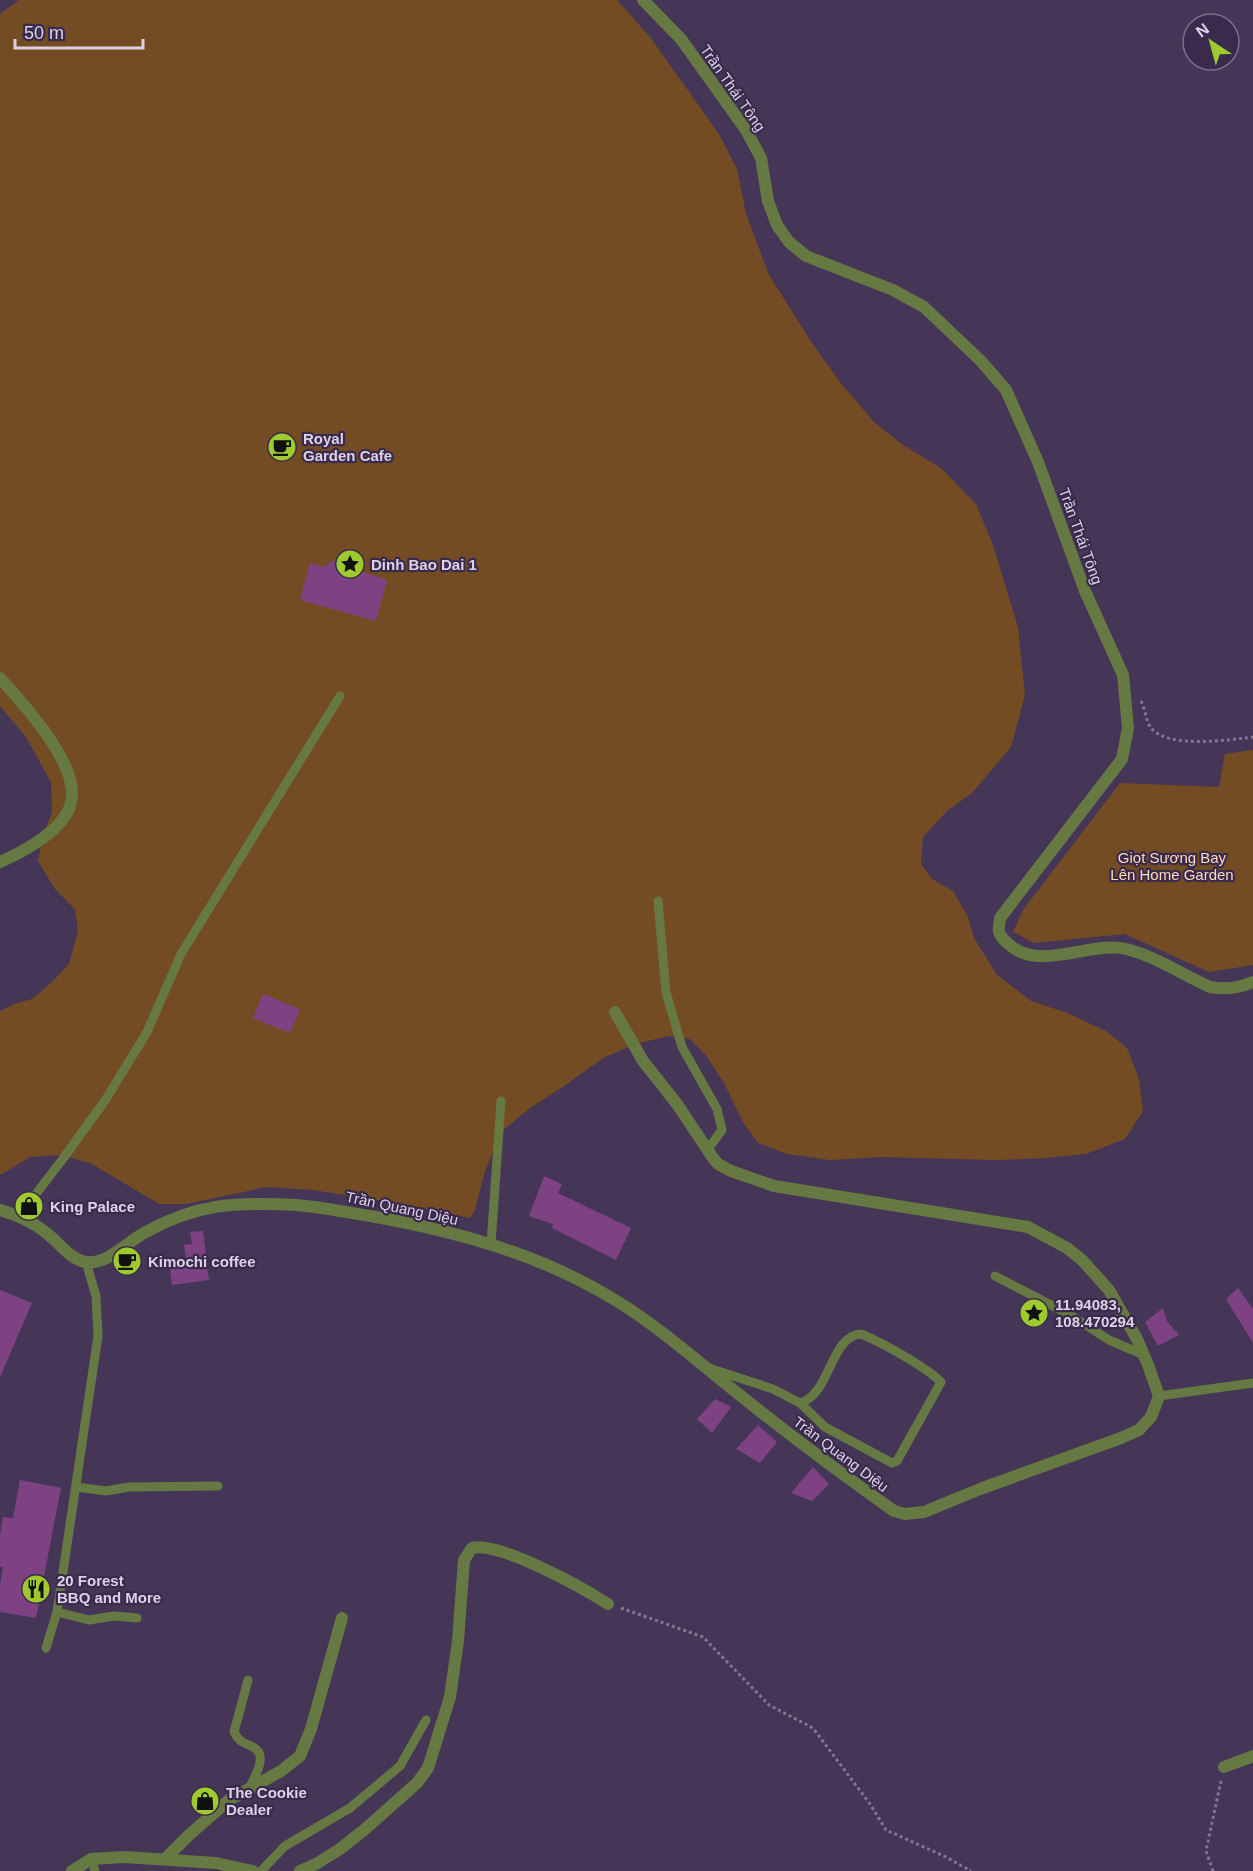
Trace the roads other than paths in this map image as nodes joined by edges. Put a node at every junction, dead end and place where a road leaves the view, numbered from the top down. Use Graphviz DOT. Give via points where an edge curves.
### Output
graph roads {
  1 [pos="643,0"];
  2 [pos="0,678"];
  3 [pos="339,696"];
  4 [pos="0,862"];
  5 [pos="658,902"];
  6 [pos="1253,982"];
  7 [pos="615,1012"];
  8 [pos="501,1101"];
  9 [pos="708,1149"];
  10 [pos="0,1210"];
  11 [pos="19,1216"];
  12 [pos="491,1244"];
  13 [pos="86,1262"];
  14 [pos="995,1276"];
  15 [pos="1144,1355"];
  16 [pos="705,1366"];
  17 [pos="1253,1383"];
  18 [pos="1159,1396"];
  19 [pos="800,1403"];
  20 [pos="218,1486"];
  21 [pos="76,1487"];
  22 [pos="608,1604"];
  23 [pos="57,1612"];
  24 [pos="137,1618"];
  25 [pos="342,1618"];
  26 [pos="46,1648"];
  27 [pos="248,1680"];
  28 [pos="426,1720"];
  29 [pos="1253,1756"];
  30 [pos="1224,1767"];
  31 [pos="250,1787"];
  32 [pos="165,1859"];
  33 [pos="93,1865"];
  34 [pos="72,1871"];
  35 [pos="253,1871"];
  36 [pos="261,1871"];
  37 [pos="300,1871"];
  1 -- 6 [label="street, Trần Thái Tông" via="681,39 746,130 761,158 768,201 777,225 789,242 806,256 893,290 924,307 1006,390 1038,462 1085,591 1123,675 1128,728 1122,759 1000,918 999,932 1018,952 1032,957 1108,947 1140,954 1210,987 1237,988"];
  2 -- 4 [label="street" via="44,729 64,763 72,797 67,814 56,826 20,853"];
  3 -- 11 [label="lane" via="181,954 141,1041 105,1099"];
  5 -- 9 [label="lane" via="666,992 682,1047 717,1109 722,1130"];
  7 -- 9 [label="street" via="643,1061"];
  8 -- 12 [label="lane"];
  9 -- 15 [label="street" via="718,1164 774,1186 1028,1227 1067,1248 1109,1290"];
  10 -- 11 [label="street"];
  11 -- 13 [label="street"];
  12 -- 13 [label="street, Trần Quang Diệu" via="313,1206 259,1203 184,1214 143,1234 104,1260"];
  12 -- 16 [label="street, Trần Quang Diệu" via="556,1269 615,1299"];
  13 -- 21 [label="lane" via="96,1296 98,1336"];
  14 -- 15 [label="lane" via="1109,1340"];
  15 -- 18 [label="street"];
  16 -- 18 [label="street, Trần Quang Diệu" via="831,1466 894,1512 905,1514 924,1512 1138,1430 1151,1417"];
  16 -- 19 [label="lane" via="773,1389"];
  17 -- 18 [label="lane"];
  19 -- 19 [label="lane" via="809,1401 817,1392 838,1351 854,1334 865,1335 941,1382 897,1461 892,1463 825,1427"];
  20 -- 21 [label="lane" via="106,1491"];
  21 -- 23 [label="lane"];
  22 -- 37 [label="street" via="512,1554 472,1548 464,1560 450,1697 428,1768 417,1783 364,1830"];
  23 -- 24 [label="lane" via="89,1620"];
  23 -- 26 [label="lane"];
  25 -- 31 [label="street" via="300,1756"];
  27 -- 31 [label="lane" via="234,1732 240,1742 257,1750 260,1758"];
  28 -- 36 [label="lane" via="400,1766 350,1808 285,1846"];
  29 -- 30 [label="street"];
  31 -- 32 [label="street" via="229,1800"];
  32 -- 33 [label="street" via="124,1857"];
  32 -- 35 [label="street"];
  33 -- 34 [label="street"];
}
